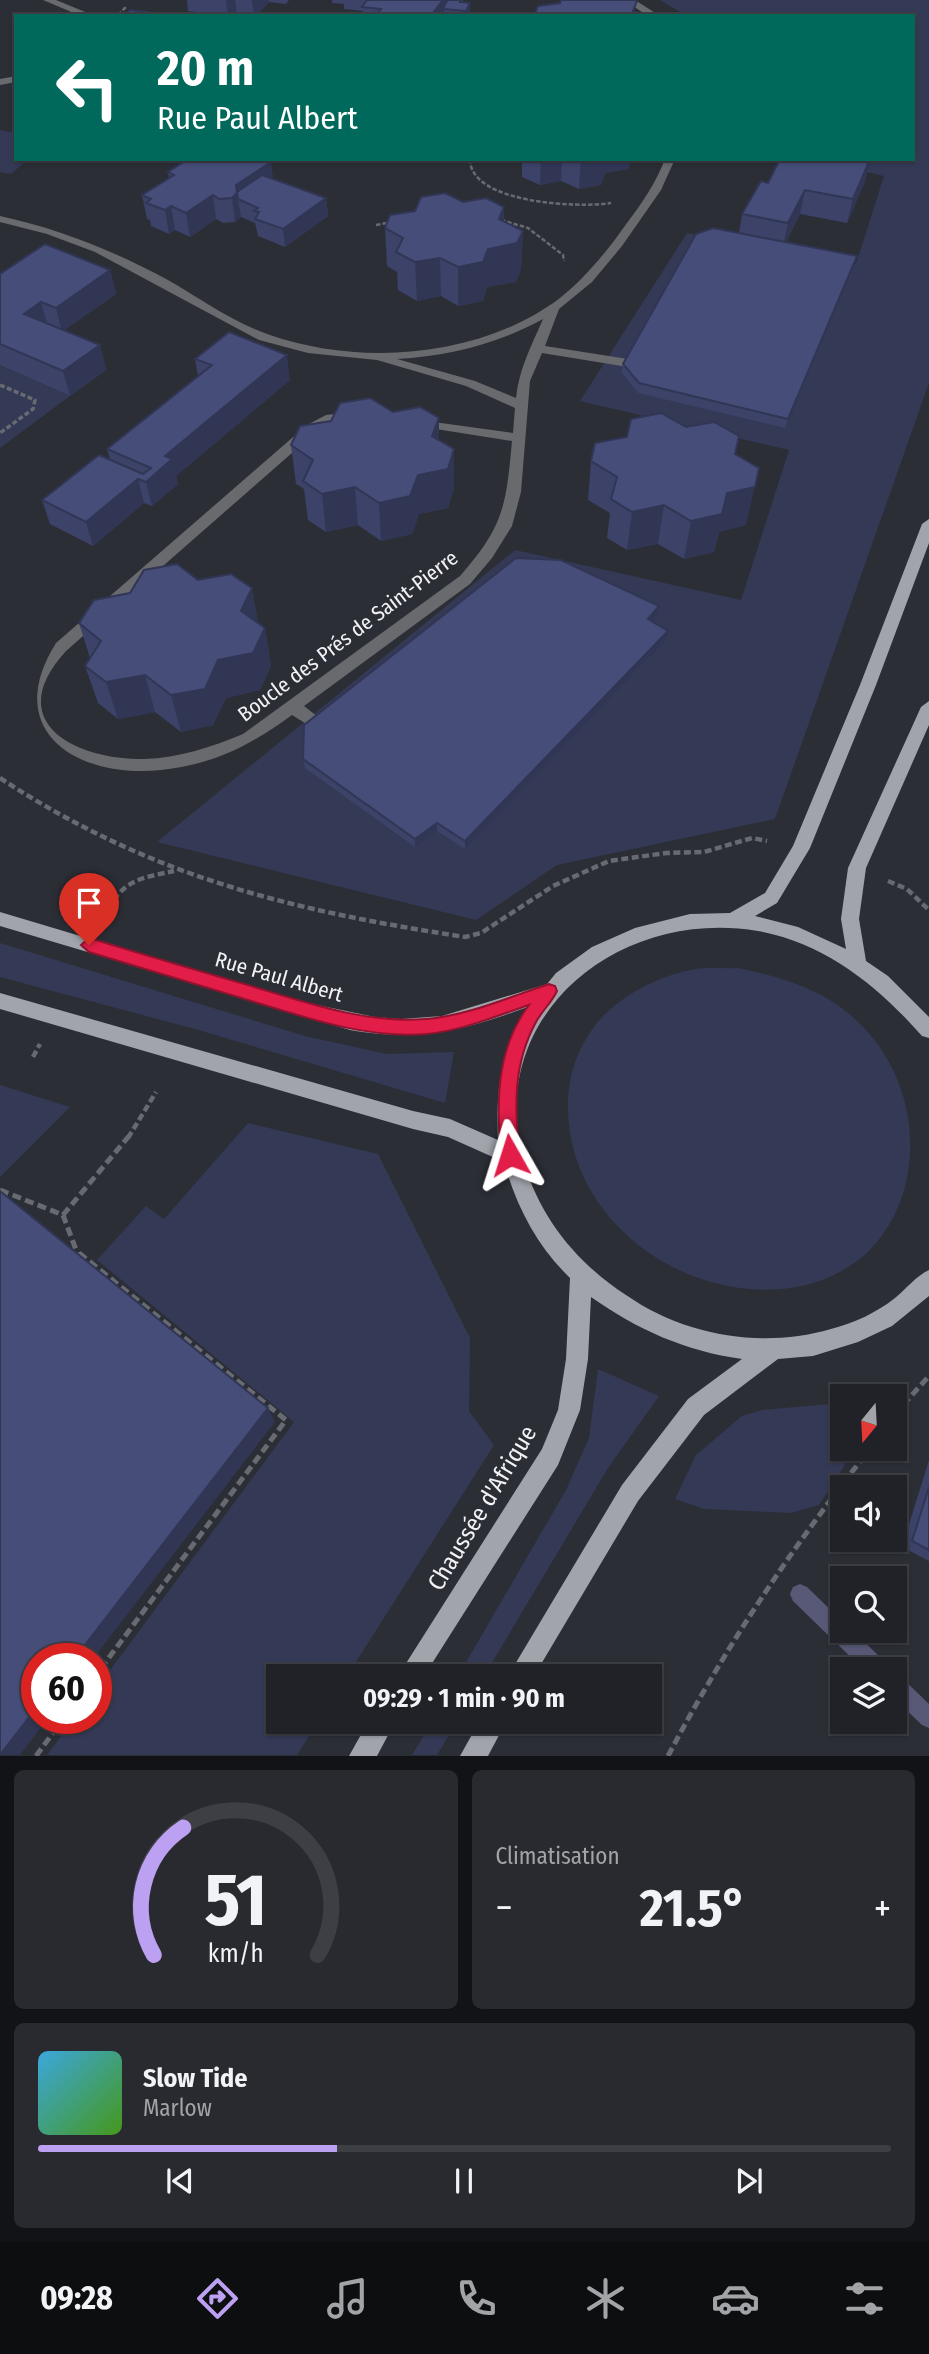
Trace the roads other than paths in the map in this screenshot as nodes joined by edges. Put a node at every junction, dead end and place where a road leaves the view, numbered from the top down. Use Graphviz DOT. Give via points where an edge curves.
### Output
graph roads {
  1 [pos="48,0"];
  2 [pos="629,0"];
  3 [pos="85,14"];
  4 [pos="652,14"];
  5 [pos="669,161"];
  6 [pos="0,219"];
  7 [pos="554,307"];
  8 [pos="535,348"];
  9 [pos="373,356"];
  10 [pos="628,363"];
  11 [pos="521,406"];
  12 [pos="373,416"];
  13 [pos="400,420"];
  14 [pos="517,438"];
  15 [pos="929,524"];
  16 [pos="293,707"];
  17 [pos="929,707"];
  18 [pos="318,724"];
  19 [pos="0,919"];
  20 [pos="732,921"];
  21 [pos="857,963"];
  22 [pos="549,991"];
  23 [pos="0,1001"];
  24 [pos="929,1030"];
  25 [pos="510,1155"];
  26 [pos="581,1275"];
  27 [pos="929,1281"];
  28 [pos="772,1350"];
  29 [pos="418,1664"];
  30 [pos="527,1664"];
  31 [pos="375,1734"];
  32 [pos="486,1734"];
  33 [pos="362,1755"];
  34 [pos="473,1755"];
  1 -- 3 [label="street"];
  2 -- 4 [label="street"];
  5 -- 7 [label="street, Boucle des Prés de Saint-Pierre" via="615,248"];
  6 -- 9 [label="street, Boucle des Prés de Saint-Pierre" via="89,243 242,329 306,349"];
  7 -- 8 [label="street, Boucle des Prés de Saint-Pierre"];
  7 -- 9 [label="street, Boucle des Prés de Saint-Pierre" via="519,326 470,343"];
  8 -- 10 [label="street"];
  8 -- 11 [label="street, Boucle des Prés de Saint-Pierre" via="523,382"];
  9 -- 11 [label="street" via="474,382"];
  11 -- 14 [label="street, Boucle des Prés de Saint-Pierre"];
  12 -- 16 [label="street, Boucle des Prés de Saint-Pierre" via="349,414 312,428 61,647 33,687 33,712 46,735 102,763 182,762 220,751"];
  13 -- 14 [label="street"];
  14 -- 16 [label="street, Boucle des Prés de Saint-Pierre" via="514,492 505,526 487,555 465,579"];
  15 -- 20 [label="main road" via="801,848 771,898"];
  16 -- 18 [label="street"];
  17 -- 21 [label="main road" via="857,868 850,919"];
  19 -- 22 [label="main road, Rue Paul Albert" via="292,1006 392,1027 458,1021"];
  20 -- 21 [label="main road" via="775,928 817,942"];
  20 -- 22 [label="main road" via="685,922 630,934 581,961"];
  21 -- 24 [label="main road" via="886,984"];
  22 -- 25 [label="main road" via="517,1045 509,1076"];
  23 -- 25 [label="main road" via="450,1128"];
  25 -- 26 [label="main road" via="522,1191 546,1235"];
  26 -- 28 [label="main road" via="622,1307 669,1332 720,1346"];
  26 -- 29 [label="main road, Chaussée d'Afrique" via="569,1410 550,1457"];
  27 -- 28 [label="main road" via="913,1300 872,1326 825,1344"];
  28 -- 30 [label="main road" via="695,1407 629,1493"];
  31 -- 33 [label="main road"];
  32 -- 34 [label="main road"];
}
